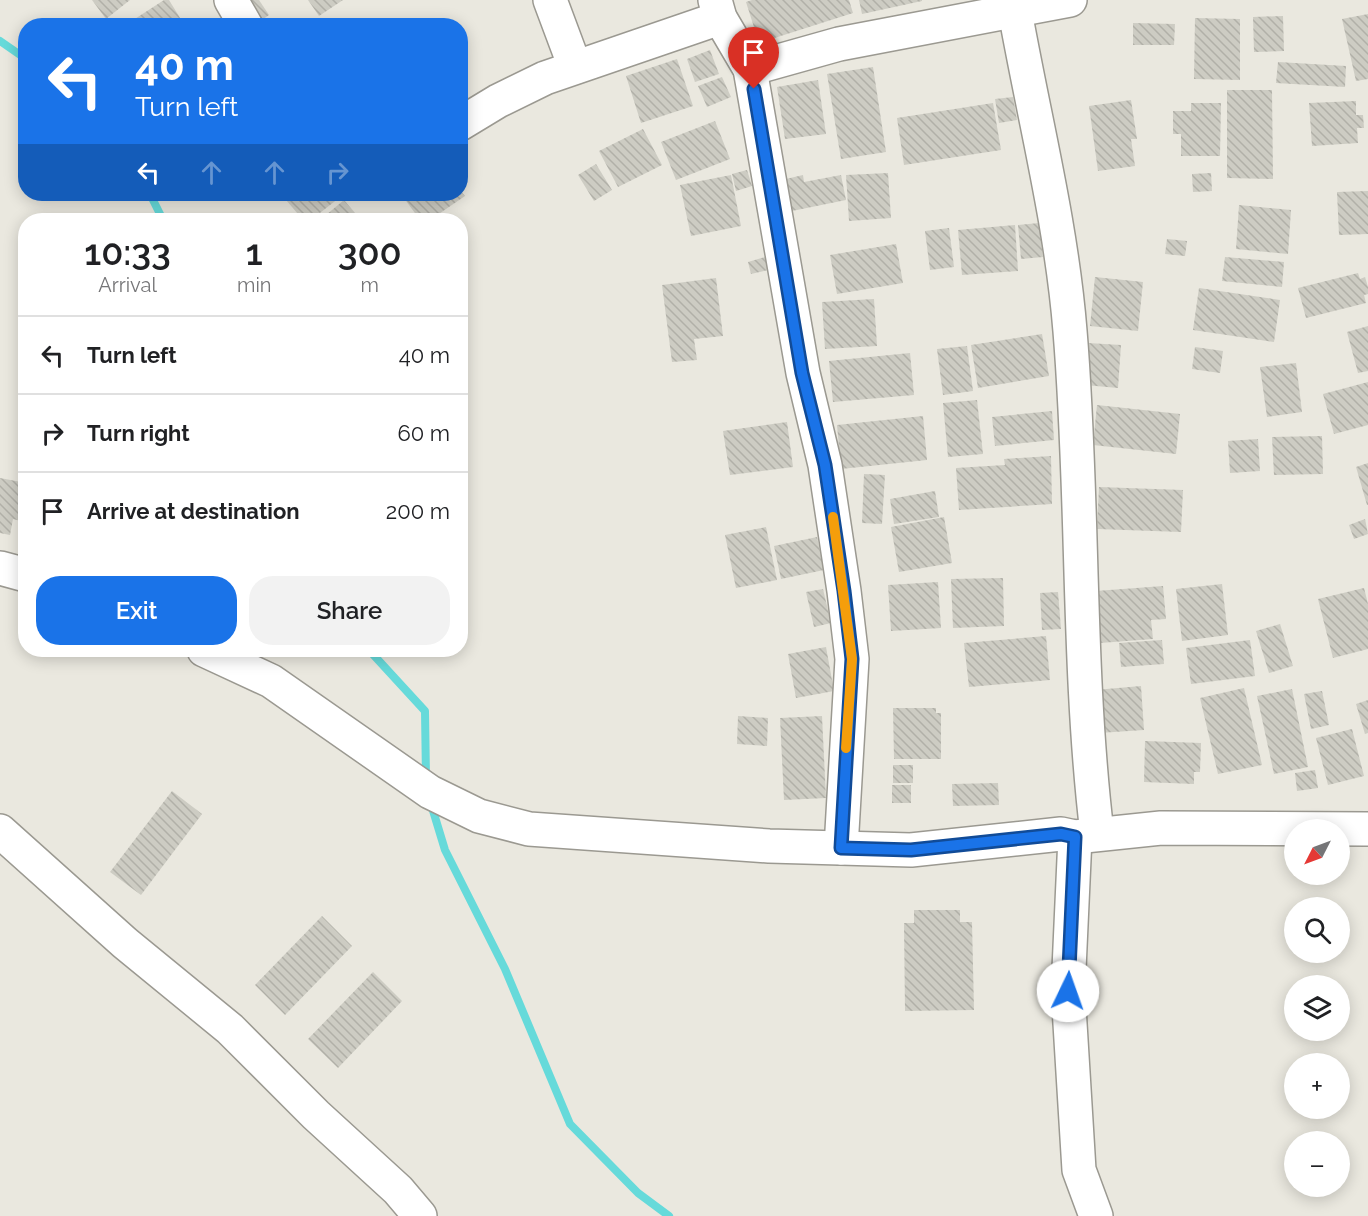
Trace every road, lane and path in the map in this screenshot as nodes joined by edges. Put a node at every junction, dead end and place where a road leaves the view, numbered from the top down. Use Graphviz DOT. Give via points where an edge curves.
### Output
graph roads {
  1 [pos="231,0"];
  2 [pos="550,0"];
  3 [pos="1070,0"];
  4 [pos="1014,4"];
  5 [pos="718,9"];
  6 [pos="241,18"];
  7 [pos="575,67"];
  8 [pos="750,69"];
  9 [pos="468,119"];
  10 [pos="0,568"];
  11 [pos="18,573"];
  12 [pos="219,657"];
  13 [pos="1368,829"];
  14 [pos="0,831"];
  15 [pos="1086,835"];
  16 [pos="841,848"];
  17 [pos="420,1216"];
  18 [pos="1095,1216"];
  1 -- 6 [label="street"];
  2 -- 7 [label="street"];
  3 -- 4 [label="street"];
  4 -- 8 [label="street" via="838,44"];
  4 -- 15 [label="street" via="1053,198 1070,327 1078,436"];
  5 -- 7 [label="street"];
  5 -- 8 [label="street"];
  7 -- 9 [label="street" via="545,78"];
  8 -- 16 [label="street" via="802,373 825,465 852,659"];
  10 -- 11 [label="street"];
  12 -- 16 [label="street" via="271,681 430,792 479,816 529,829"];
  13 -- 15 [label="street" via="1161,828"];
  14 -- 17 [label="street" via="125,943 230,1029 398,1190"];
  15 -- 16 [label="street" via="1061,834 911,850"];
  15 -- 18 [label="street" via="1068,991 1079,1170"];
}
